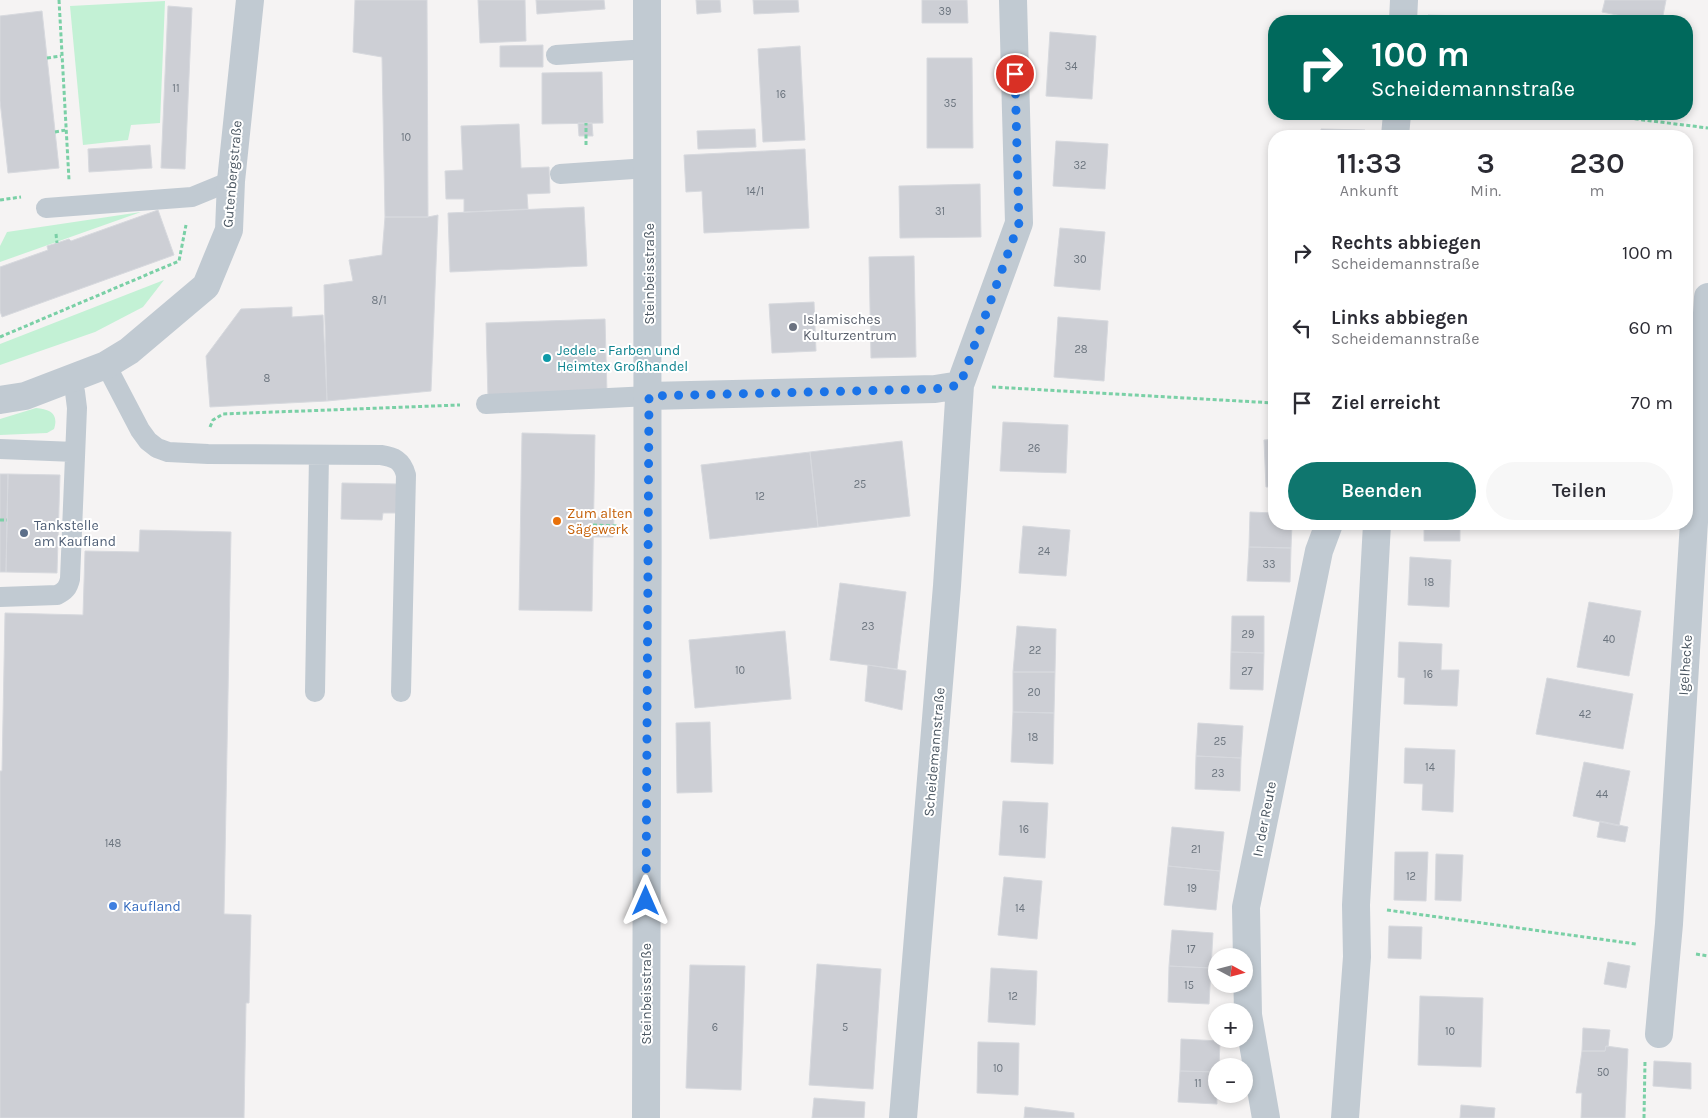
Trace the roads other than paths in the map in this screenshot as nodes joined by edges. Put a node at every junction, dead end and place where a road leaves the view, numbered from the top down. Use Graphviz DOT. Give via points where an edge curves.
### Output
graph roads {
  1 [pos="250,0"];
  2 [pos="647,0"];
  3 [pos="1012,0"];
  4 [pos="1404,0"];
  5 [pos="1403,15"];
  6 [pos="648,49"];
  7 [pos="556,55"];
  8 [pos="648,168"];
  9 [pos="560,174"];
  10 [pos="231,181"];
  11 [pos="46,208"];
  12 [pos="1708,297"];
  13 [pos="106,365"];
  14 [pos="71,378"];
  15 [pos="960,385"];
  16 [pos="649,396"];
  17 [pos="0,400"];
  18 [pos="486,404"];
  19 [pos="0,449"];
  20 [pos="75,452"];
  21 [pos="319,455"];
  22 [pos="1327,530"];
  23 [pos="1377,530"];
  24 [pos="0,596"];
  25 [pos="315,692"];
  26 [pos="400,692"];
  27 [pos="1659,1034"];
  28 [pos="646,1118"];
  29 [pos="903,1118"];
  30 [pos="1266,1118"];
  31 [pos="1345,1118"];
  1 -- 10 [label="street, Gutenbergstraße"];
  2 -- 6 [label="street, Steinbeisstraße"];
  3 -- 15 [label="street, Scheidemannstraße" via="1019,223"];
  4 -- 5 [label="street"];
  6 -- 7 [label="lane"];
  6 -- 8 [label="street, Steinbeisstraße"];
  8 -- 9 [label="lane"];
  8 -- 16 [label="street, Steinbeisstraße"];
  10 -- 11 [label="lane" via="192,197"];
  10 -- 13 [label="street, Gutenbergstraße" via="228,230 206,286"];
  12 -- 27 [label="street, Igelhecke"];
  13 -- 14 [label="street, Gutenbergstraße"];
  13 -- 21 [label="lane" via="140,430 157,448 168,452 208,454"];
  14 -- 17 [label="street, Gutenbergstraße" via="25,396"];
  14 -- 20 [label="lane" via="77,408"];
  15 -- 16 [label="street" via="935,389"];
  15 -- 29 [label="street, Scheidemannstraße" via="948,586"];
  16 -- 18 [label="lane"];
  16 -- 28 [label="street, Steinbeisstraße"];
  19 -- 20 [label="lane"];
  20 -- 24 [label="lane" via="68,587 56,595"];
  21 -- 25 [label="lane"];
  21 -- 26 [label="lane" via="392,456 404,467"];
  22 -- 30 [label="street, In der Reute" via="1319,551 1246,907 1248,1015"];
  23 -- 31 [label="street" via="1356,905 1357,956"];
}
